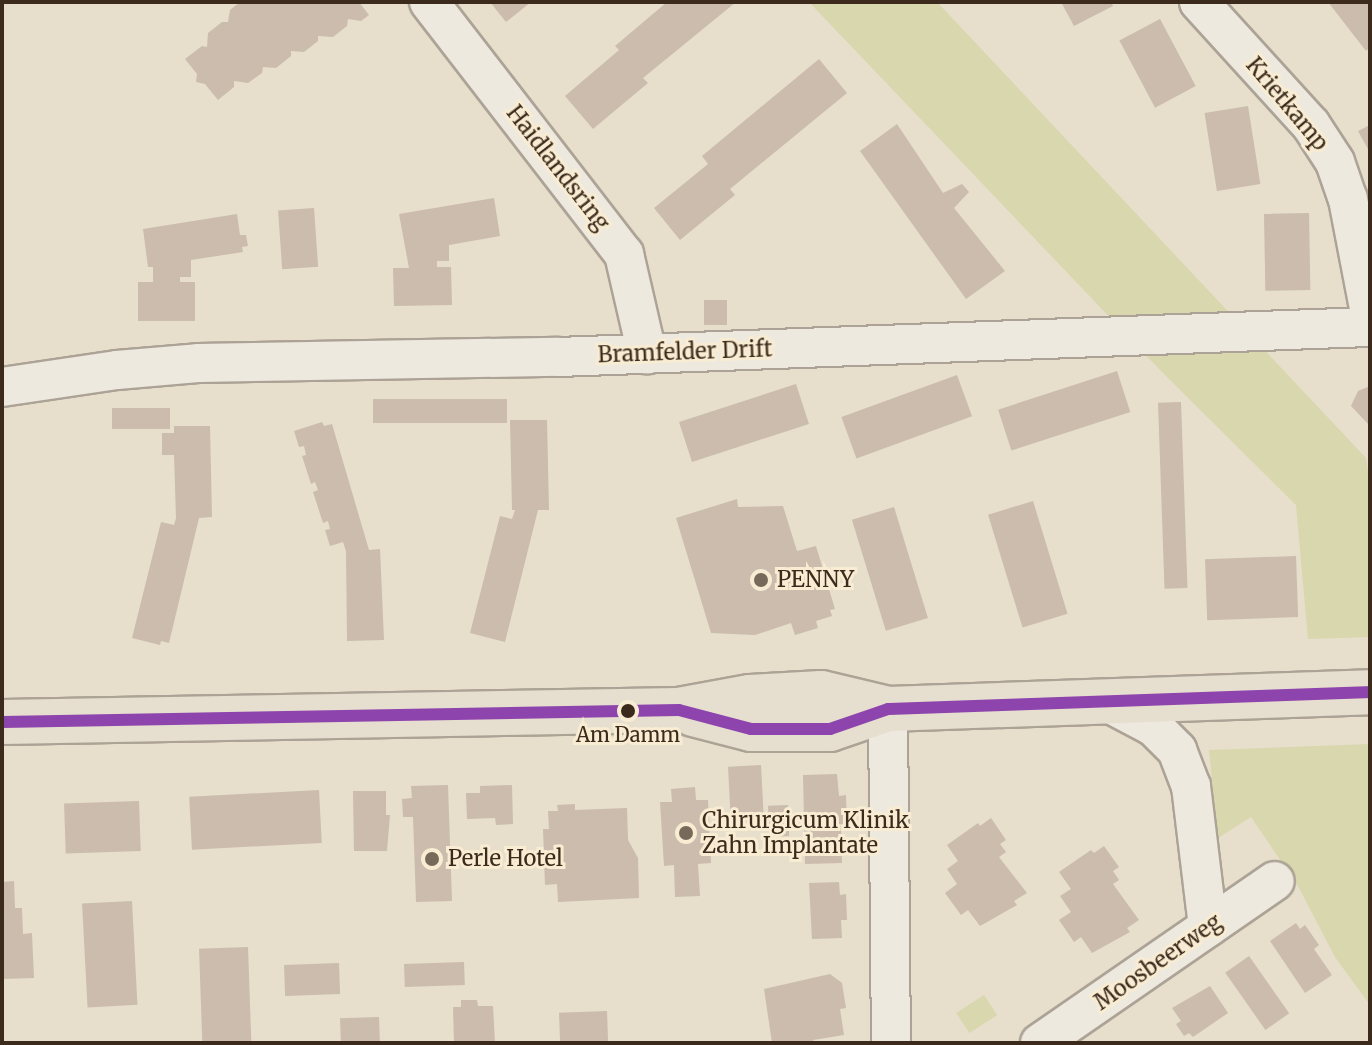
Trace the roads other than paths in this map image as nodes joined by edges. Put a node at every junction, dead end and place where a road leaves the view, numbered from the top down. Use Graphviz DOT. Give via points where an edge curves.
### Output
graph roads {
  1 [pos="429,2"];
  2 [pos="1199,2"];
  3 [pos="1370,313"];
  4 [pos="1370,327"];
  5 [pos="647,354"];
  6 [pos="2,387"];
  7 [pos="1370,692"];
  8 [pos="1105,701"];
  9 [pos="888,709"];
  10 [pos="2,722"];
  11 [pos="1275,881"];
  12 [pos="1208,927"];
  13 [pos="891,1043"];
  14 [pos="1040,1043"];
  1 -- 5 [label="street, Haidlandsring" via="624,254"];
  2 -- 3 [label="street, Krietkamp" via="1311,125 1335,162 1348,199"];
  4 -- 5 [label="street, Bramfelder Drift"];
  5 -- 6 [label="street, Bramfelder Drift" via="198,363"];
  7 -- 8 [label="main road"];
  8 -- 9 [label="main road"];
  8 -- 12 [label="street" via="1154,727 1177,750 1191,786"];
  9 -- 10 [label="main road" via="821,693 750,697 679,710"];
  9 -- 13 [label="street"];
  11 -- 12 [label="street, Moosbeerweg"];
  12 -- 14 [label="street, Moosbeerweg"];
}
